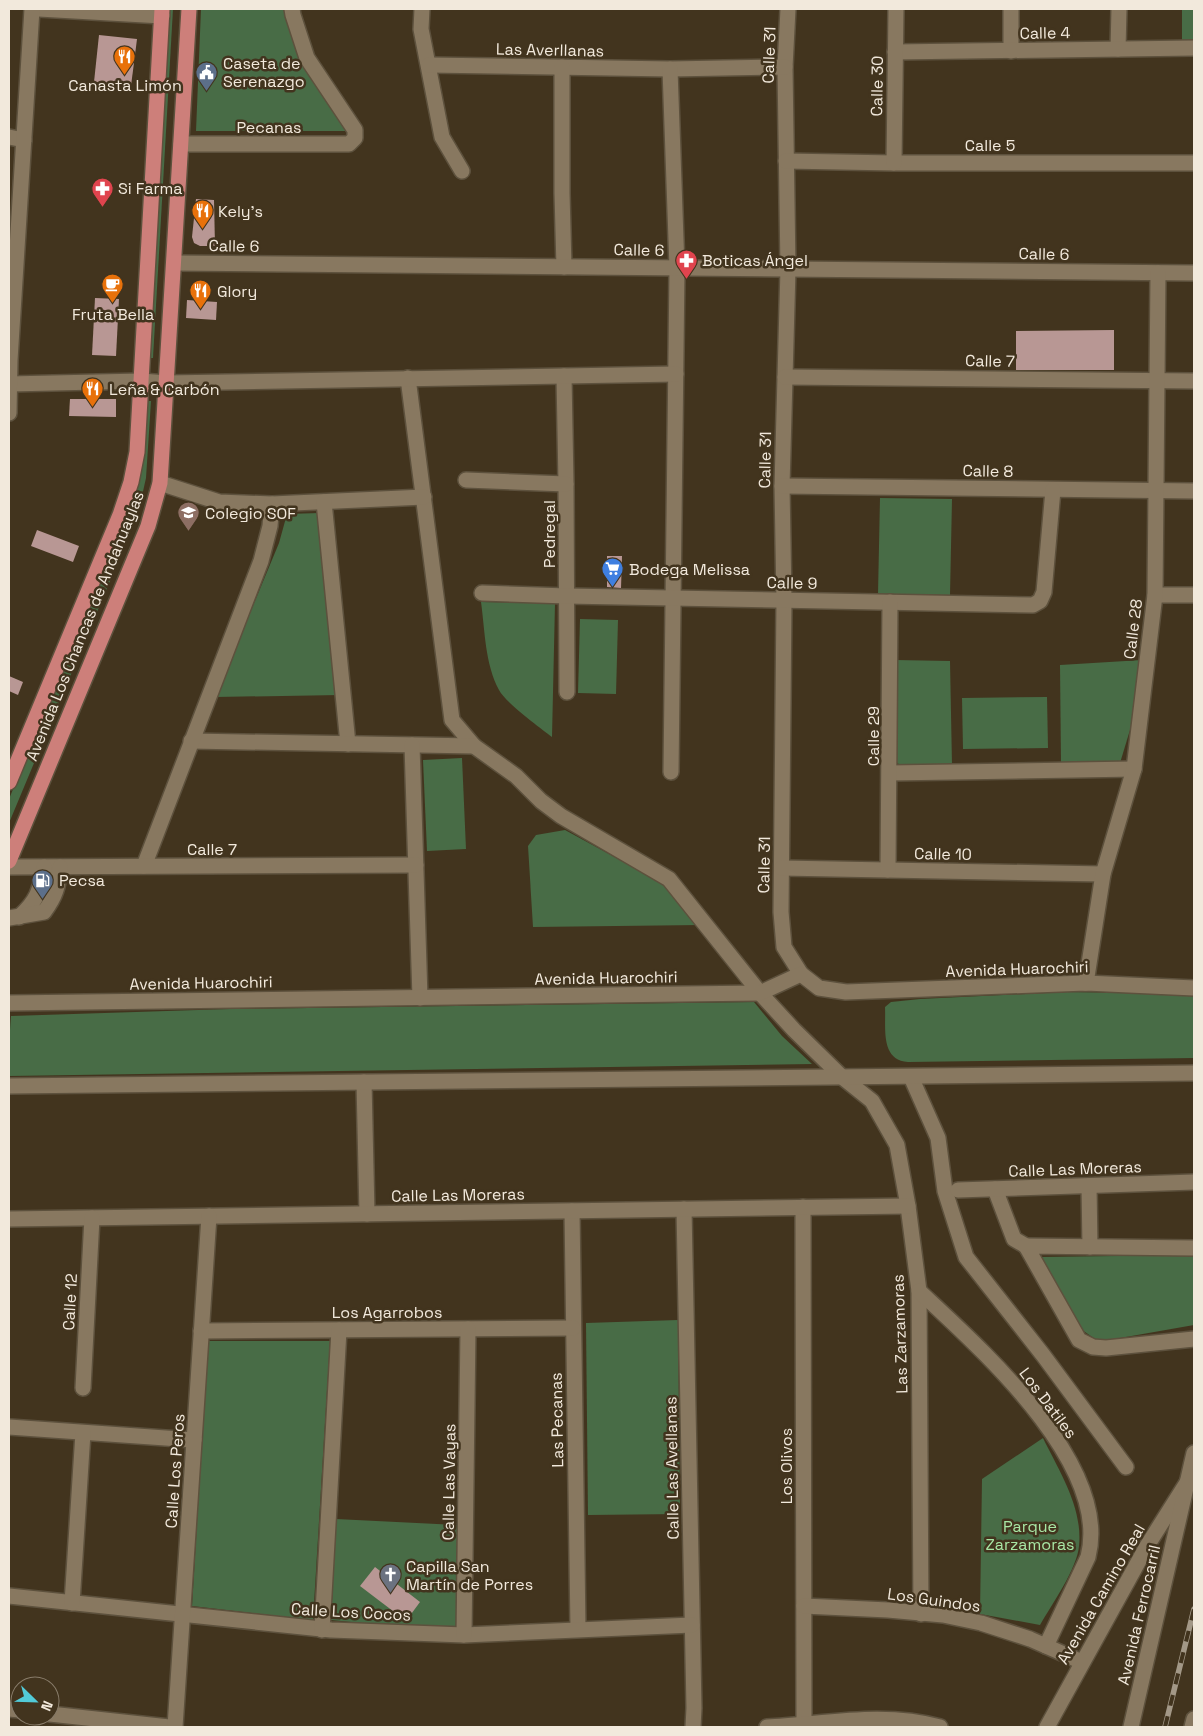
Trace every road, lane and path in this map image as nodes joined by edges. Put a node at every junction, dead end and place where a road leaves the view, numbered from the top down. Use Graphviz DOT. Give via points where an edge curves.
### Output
graph roads {
  1 [pos="32,9"];
  2 [pos="39,9"];
  3 [pos="189,9"];
  4 [pos="292,9"];
  5 [pos="422,9"];
  6 [pos="788,9"];
  7 [pos="896,9"];
  8 [pos="1011,9"];
  9 [pos="1119,9"];
  10 [pos="162,12"];
  11 [pos="1194,48"];
  12 [pos="1118,49"];
  13 [pos="1011,51"];
  14 [pos="895,52"];
  15 [pos="429,65"];
  16 [pos="562,67"];
  17 [pos="785,67"];
  18 [pos="670,69"];
  19 [pos="9,137"];
  20 [pos="24,140"];
  21 [pos="181,144"];
  22 [pos="786,161"];
  23 [pos="894,163"];
  24 [pos="1194,163"];
  25 [pos="462,171"];
  26 [pos="174,262"];
  27 [pos="12,264"];
  28 [pos="564,267"];
  29 [pos="677,268"];
  30 [pos="788,269"];
  31 [pos="1158,273"];
  32 [pos="1194,273"];
  33 [pos="676,374"];
  34 [pos="564,376"];
  35 [pos="785,377"];
  36 [pos="408,378"];
  37 [pos="1157,380"];
  38 [pos="141,381"];
  39 [pos="1194,381"];
  40 [pos="167,383"];
  41 [pos="9,384"];
  42 [pos="9,413"];
  43 [pos="466,480"];
  44 [pos="160,483"];
  45 [pos="566,484"];
  46 [pos="782,486"];
  47 [pos="1054,490"];
  48 [pos="1156,491"];
  49 [pos="1194,491"];
  50 [pos="424,497"];
  51 [pos="324,502"];
  52 [pos="272,504"];
  53 [pos="482,593"];
  54 [pos="1155,595"];
  55 [pos="1194,595"];
  56 [pos="567,596"];
  57 [pos="673,598"];
  58 [pos="784,600"];
  59 [pos="890,602"];
  60 [pos="567,692"];
  61 [pos="191,741"];
  62 [pos="348,744"];
  63 [pos="412,745"];
  64 [pos="474,746"];
  65 [pos="1134,769"];
  66 [pos="671,772"];
  67 [pos="890,773"];
  68 [pos="9,782"];
  69 [pos="9,861"];
  70 [pos="416,865"];
  71 [pos="144,866"];
  72 [pos="9,867"];
  73 [pos="44,867"];
  74 [pos="60,867"];
  75 [pos="782,868"];
  76 [pos="888,870"];
  77 [pos="1103,874"];
  78 [pos="14,918"];
  79 [pos="801,974"];
  80 [pos="1086,983"];
  81 [pos="1194,988"];
  82 [pos="760,993"];
  83 [pos="420,998"];
  84 [pos="9,1003"];
  85 [pos="1194,1072"];
  86 [pos="842,1077"];
  87 [pos="911,1077"];
  88 [pos="364,1082"];
  89 [pos="9,1086"];
  90 [pos="1194,1182"];
  91 [pos="1089,1186"];
  92 [pos="996,1189"];
  93 [pos="958,1190"];
  94 [pos="908,1206"];
  95 [pos="803,1207"];
  96 [pos="684,1209"];
  97 [pos="572,1211"];
  98 [pos="367,1214"];
  99 [pos="209,1216"];
  100 [pos="92,1218"];
  101 [pos="9,1219"];
  102 [pos="1026,1246"];
  103 [pos="1090,1247"];
  104 [pos="1194,1248"];
  105 [pos="919,1291"];
  106 [pos="573,1328"];
  107 [pos="468,1329"];
  108 [pos="339,1330"];
  109 [pos="201,1331"];
  110 [pos="1194,1339"];
  111 [pos="83,1388"];
  112 [pos="9,1427"];
  113 [pos="83,1433"];
  114 [pos="194,1440"];
  115 [pos="1194,1453"];
  116 [pos="1126,1467"];
  117 [pos="1188,1481"];
  118 [pos="9,1596"];
  119 [pos="72,1603"];
  120 [pos="804,1606"];
  121 [pos="183,1614"];
  122 [pos="921,1614"];
  123 [pos="692,1625"];
  124 [pos="578,1629"];
  125 [pos="322,1630"];
  126 [pos="464,1635"];
  127 [pos="1046,1646"];
  128 [pos="1082,1662"];
  129 [pos="60,1719"];
  130 [pos="1194,1719"];
  131 [pos="804,1725"];
  132 [pos="169,1727"];
  133 [pos="175,1727"];
  134 [pos="693,1727"];
  135 [pos="767,1727"];
  136 [pos="940,1727"];
  137 [pos="1047,1727"];
  138 [pos="1131,1727"];
  139 [pos="1192,1727"];
  1 -- 20 [label="street"];
  2 -- 10 [label="street"];
  3 -- 21 [label="main road, Avenida Los Chancas de Andahuaylas"];
  4 -- 21 [label="street, Pecanas" via="307,58 355,130 355,138 349,144"];
  5 -- 15 [label="street" via="421,29"];
  6 -- 17 [label="street, Calle 31"];
  7 -- 14 [label="street, Calle 30"];
  8 -- 13 [label="street"];
  9 -- 12 [label="street"];
  10 -- 38 [label="main road, Avenida Los Chancas de Andahuaylas"];
  11 -- 12 [label="street, Calle 4"];
  12 -- 13 [label="street, Calle 4"];
  13 -- 14 [label="street, Calle 4"];
  14 -- 23 [label="street, Calle 30"];
  15 -- 16 [label="street, Las Averllanas"];
  15 -- 25 [label="street" via="442,137"];
  16 -- 18 [label="street, Las Averllanas"];
  16 -- 28 [label="street"];
  17 -- 18 [label="street"];
  17 -- 22 [label="street, Calle 31"];
  18 -- 29 [label="street"];
  19 -- 20 [label="street"];
  20 -- 27 [label="street"];
  21 -- 26 [label="main road, Avenida Los Chancas de Andahuaylas"];
  22 -- 23 [label="street, Calle 5"];
  22 -- 30 [label="street, Calle 31"];
  23 -- 24 [label="street, Calle 5"];
  26 -- 28 [label="street, Calle 6"];
  26 -- 40 [label="main road, Avenida Los Chancas de Andahuaylas"];
  27 -- 41 [label="street"];
  28 -- 29 [label="street, Calle 6"];
  29 -- 30 [label="street, Calle 6"];
  29 -- 33 [label="street"];
  30 -- 31 [label="street, Calle 6"];
  30 -- 35 [label="street, Calle 31"];
  31 -- 32 [label="street, Calle 6"];
  31 -- 37 [label="street, Calle 28"];
  33 -- 34 [label="street"];
  33 -- 57 [label="street"];
  34 -- 36 [label="street"];
  34 -- 45 [label="street, Pedregal"];
  35 -- 37 [label="street, Calle 7"];
  35 -- 46 [label="street, Calle 31"];
  36 -- 40 [label="street"];
  36 -- 50 [label="street, Las Zarzamoras"];
  37 -- 39 [label="street, Calle 7"];
  37 -- 48 [label="street, Calle 28"];
  38 -- 40 [label="street"];
  38 -- 41 [label="street"];
  38 -- 68 [label="main road, Avenida Los Chancas de Andahuaylas" via="131,482"];
  40 -- 44 [label="main road, Avenida Los Chancas de Andahuaylas"];
  41 -- 42 [label="street"];
  43 -- 45 [label="street"];
  44 -- 52 [label="street" via="219,502"];
  44 -- 69 [label="main road, Avenida Los Chancas de Andahuaylas" via="148,526"];
  45 -- 56 [label="street, Pedregal"];
  46 -- 47 [label="street, Calle 8"];
  46 -- 58 [label="street, Calle 31"];
  47 -- 48 [label="street, Calle 8"];
  47 -- 59 [label="street, Calle 9" via="1044,592 1040,601 1033,605"];
  48 -- 49 [label="street, Calle 8"];
  48 -- 54 [label="street, Calle 28"];
  50 -- 51 [label="street"];
  50 -- 64 [label="street, Las Zarzamoras" via="452,720"];
  51 -- 52 [label="street"];
  51 -- 62 [label="street"];
  52 -- 61 [label="street" via="261,560"];
  53 -- 56 [label="street, Calle 9"];
  54 -- 55 [label="street"];
  54 -- 65 [label="street, Calle 28"];
  56 -- 57 [label="street, Calle 9"];
  56 -- 60 [label="street, Pedregal"];
  57 -- 58 [label="street, Calle 9"];
  57 -- 66 [label="street"];
  58 -- 59 [label="street, Calle 9"];
  58 -- 75 [label="street, Calle 31"];
  59 -- 67 [label="street, Calle 29"];
  61 -- 62 [label="street"];
  61 -- 71 [label="street"];
  62 -- 63 [label="street"];
  63 -- 64 [label="street"];
  63 -- 70 [label="street"];
  64 -- 82 [label="street, Las Zarzamoras" via="516,776 561,816 669,879"];
  65 -- 67 [label="street"];
  65 -- 77 [label="street, Calle 28"];
  67 -- 76 [label="street, Calle 29"];
  70 -- 71 [label="street, Calle 7"];
  70 -- 83 [label="street"];
  71 -- 74 [label="street, Calle 7"];
  72 -- 73 [label="street, Calle 7"];
  73 -- 74 [label="street, Calle 7"];
  73 -- 78 [label="street" via="40,890 34,901"];
  74 -- 78 [label="street" via="55,898 44,912"];
  75 -- 76 [label="street, Calle 10"];
  75 -- 79 [label="street, Calle 31" via="784,947"];
  76 -- 77 [label="street, Calle 10"];
  77 -- 80 [label="street, Calle 28"];
  79 -- 80 [label="street, Avenida Huarochiri" via="819,988 846,992"];
  79 -- 82 [label="street, Avenida Huarochiri"];
  80 -- 81 [label="street, Avenida Huarochiri"];
  82 -- 83 [label="street, Avenida Huarochiri"];
  82 -- 86 [label="street, Las Zarzamoras"];
  83 -- 84 [label="street, Avenida Huarochiri"];
  85 -- 87 [label="street"];
  86 -- 87 [label="street"];
  86 -- 88 [label="street"];
  86 -- 94 [label="street, Las Zarzamoras" via="872,1101 897,1145"];
  87 -- 116 [label="street" via="938,1138 945,1191 966,1257"];
  88 -- 89 [label="street"];
  88 -- 98 [label="street"];
  90 -- 91 [label="street, Calle Las Moreras"];
  91 -- 92 [label="street, Calle Las Moreras"];
  91 -- 103 [label="street"];
  92 -- 93 [label="street, Calle Las Moreras"];
  92 -- 102 [label="street" via="1014,1239"];
  94 -- 95 [label="street, Calle Las Moreras"];
  94 -- 105 [label="street, Las Zarzamoras"];
  95 -- 96 [label="street, Calle Las Moreras"];
  95 -- 120 [label="street, Los Olivos"];
  96 -- 97 [label="street, Calle Las Moreras"];
  96 -- 123 [label="street, Calle Las Avellanas"];
  97 -- 98 [label="street, Calle Las Moreras"];
  97 -- 106 [label="street, Las Pecanas"];
  98 -- 99 [label="street, Calle Las Moreras"];
  99 -- 100 [label="street, Calle Las Moreras"];
  99 -- 109 [label="street, Calle Los Peros"];
  100 -- 101 [label="street, Calle Las Moreras"];
  100 -- 111 [label="street, Calle 12"];
  102 -- 103 [label="street"];
  102 -- 110 [label="street" via="1079,1340 1093,1347 1106,1348"];
  103 -- 104 [label="street"];
  105 -- 122 [label="street, Las Zarzamoras"];
  105 -- 127 [label="street, Los Datiles" via="994,1362 1047,1426 1084,1495 1091,1519 1091,1547"];
  106 -- 107 [label="street, Los Agarrobos"];
  106 -- 124 [label="street, Las Pecanas"];
  107 -- 108 [label="street, Los Agarrobos"];
  107 -- 126 [label="street, Calle Las Vayas"];
  108 -- 109 [label="street, Los Agarrobos"];
  108 -- 125 [label="street"];
  109 -- 114 [label="street, Calle Los Peros"];
  112 -- 113 [label="street"];
  113 -- 114 [label="street"];
  113 -- 119 [label="street"];
  114 -- 121 [label="street, Calle Los Peros"];
  115 -- 117 [label="street, Avenida Ferrocarril"];
  117 -- 128 [label="street, Avenida Camino Real" via="1147,1546"];
  117 -- 138 [label="street, Avenida Ferrocarril"];
  118 -- 119 [label="street, Calle Los Cocos"];
  119 -- 121 [label="street, Calle Los Cocos"];
  120 -- 122 [label="street, Los Guindos"];
  120 -- 131 [label="street, Los Olivos"];
  121 -- 125 [label="street, Calle Los Cocos"];
  121 -- 133 [label="street, Calle Los Peros"];
  122 -- 127 [label="street, Los Guindos" via="981,1623"];
  123 -- 124 [label="street, Calle Los Cocos"];
  123 -- 134 [label="street, Calle Las Avellanas"];
  124 -- 126 [label="street, Calle Los Cocos"];
  125 -- 126 [label="street, Calle Los Cocos"];
  127 -- 128 [label="street, Los Guindos"];
  128 -- 137 [label="street, Avenida Camino Real"];
  129 -- 132 [label="street"];
  130 -- 139 [label="street"];
  131 -- 135 [label="street"];
  131 -- 136 [label="street" via="891,1718"];
}
